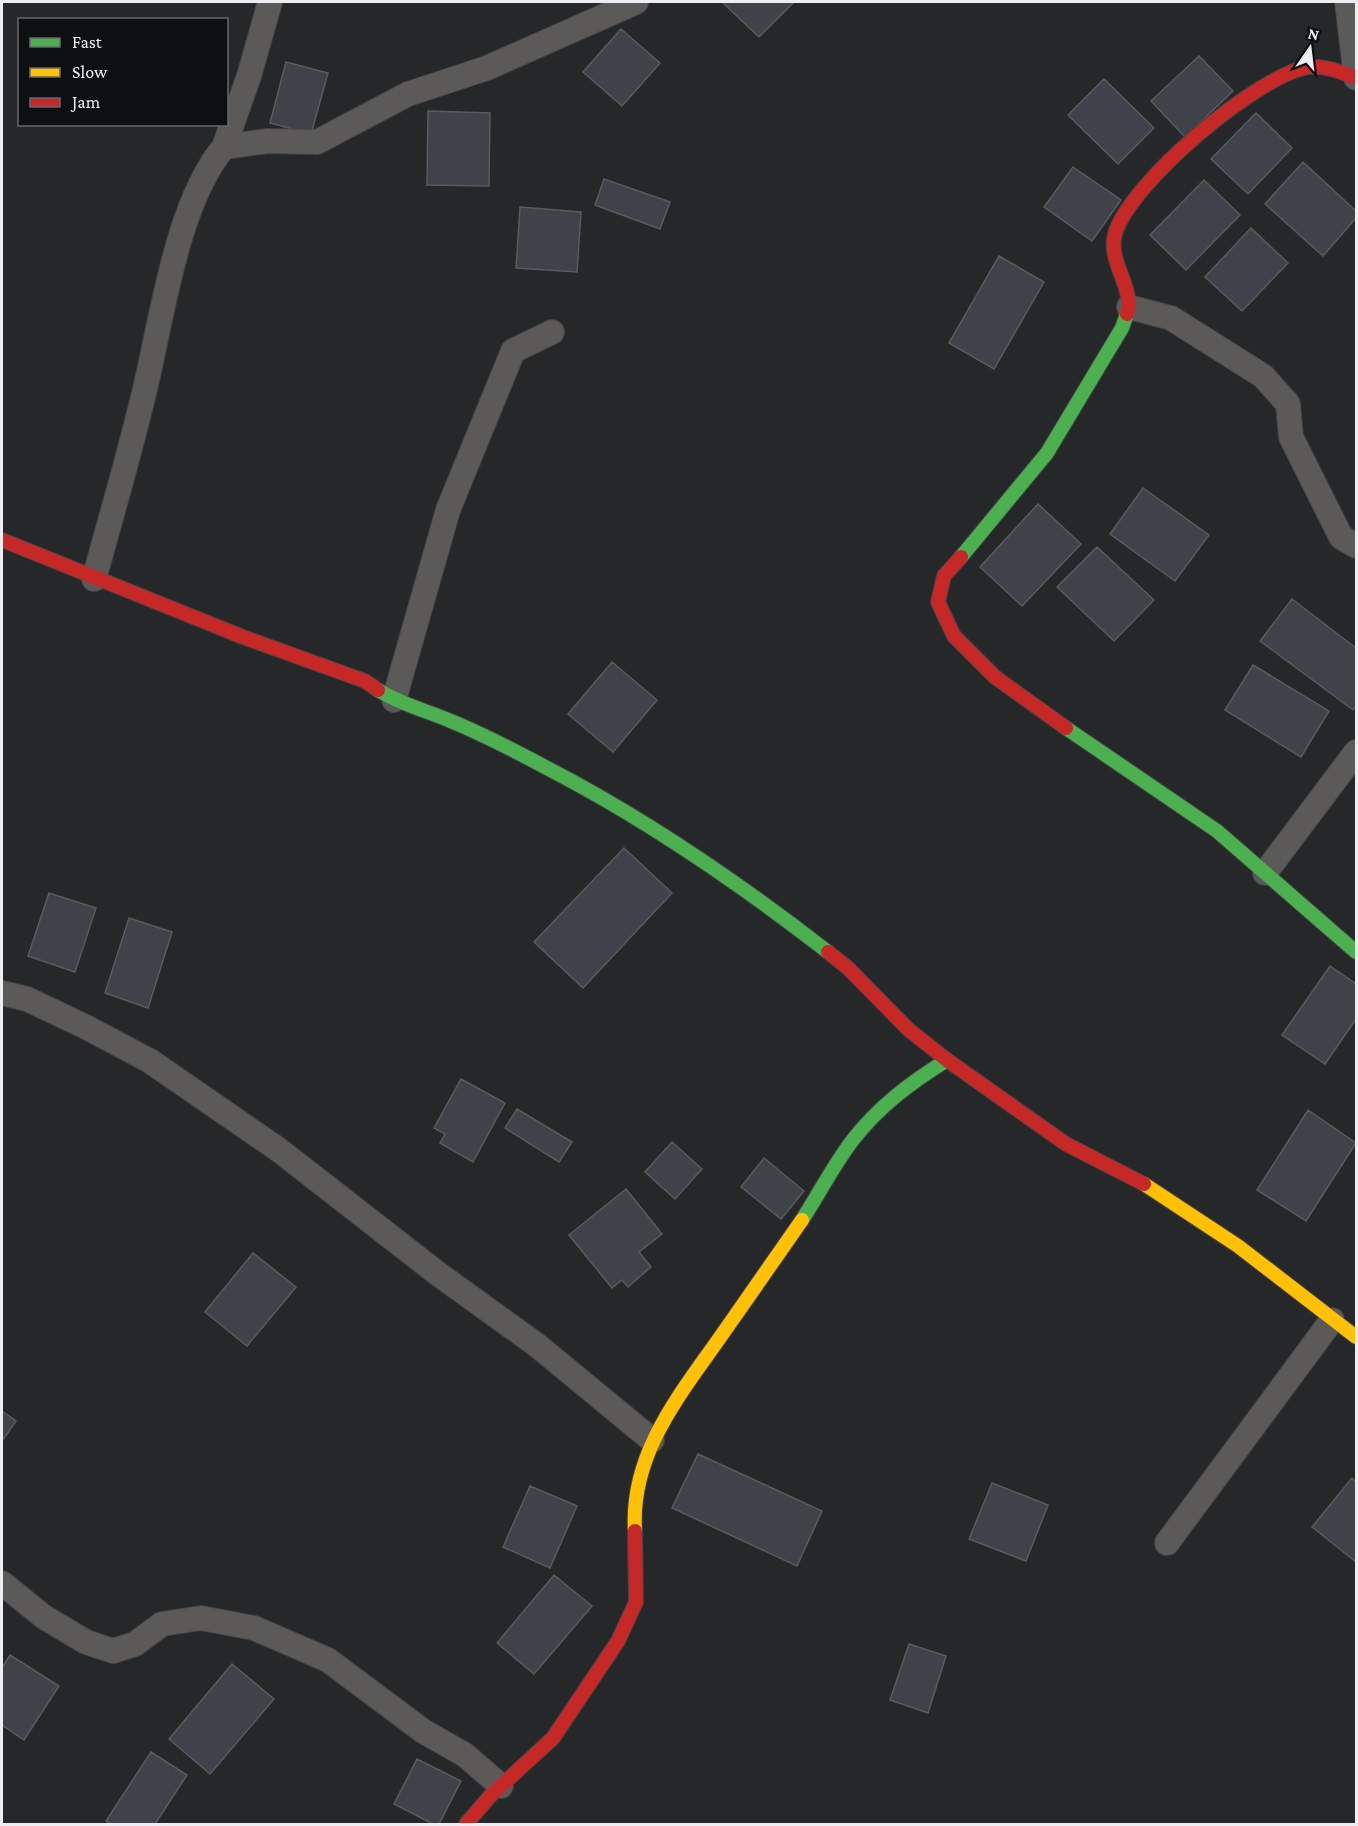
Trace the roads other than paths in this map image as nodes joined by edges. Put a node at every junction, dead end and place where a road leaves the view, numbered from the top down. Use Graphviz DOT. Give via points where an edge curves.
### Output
graph roads {
  1 [pos="270,2"];
  2 [pos="636,2"];
  3 [pos="1347,2"];
  4 [pos="1356,78"];
  5 [pos="224,147"];
  6 [pos="1129,308"];
  7 [pos="552,332"];
  8 [pos="2,540"];
  9 [pos="1356,546"];
  10 [pos="94,579"];
  11 [pos="394,700"];
  12 [pos="1356,752"];
  13 [pos="1265,873"];
  14 [pos="1356,952"];
  15 [pos="2,993"];
  16 [pos="947,1060"];
  17 [pos="1332,1320"];
  18 [pos="1356,1337"];
  19 [pos="652,1440"];
  20 [pos="1167,1543"];
  21 [pos="2,1583"];
  22 [pos="501,1786"];
  23 [pos="466,1824"];
  1 -- 5 [label="street"];
  2 -- 5 [label="street" via="487,68 408,94 317,142 268,141"];
  3 -- 4 [label="street"];
  4 -- 6 [label="street" via="1334,69 1305,68 1265,85 1167,160 1137,191 1114,235 1116,268"];
  5 -- 10 [label="street" via="210,164 185,217"];
  6 -- 9 [label="street" via="1172,318 1263,376 1288,404 1291,437 1341,537"];
  6 -- 13 [label="street" via="1122,328 1047,453 944,576 938,602 954,636 995,677 1217,831"];
  7 -- 11 [label="street" via="513,351 448,510"];
  8 -- 10 [label="street"];
  10 -- 11 [label="street" via="365,681"];
  11 -- 16 [label="street" via="454,722 548,768 744,887 848,968 909,1030"];
  12 -- 13 [label="street"];
  13 -- 14 [label="street"];
  15 -- 19 [label="street" via="37,1004 150,1061 279,1150 538,1346"];
  16 -- 17 [label="street" via="1066,1144 1142,1183 1238,1246"];
  16 -- 19 [label="street" via="906,1085 851,1142 803,1218 661,1421"];
  17 -- 18 [label="street"];
  17 -- 20 [label="street"];
  19 -- 22 [label="street" via="633,1506 636,1602 618,1641 553,1738"];
  21 -- 22 [label="street" via="44,1617 86,1642 113,1651 135,1644 162,1624 201,1618 254,1628 328,1660 423,1731 465,1755"];
  22 -- 23 [label="street"];
}
